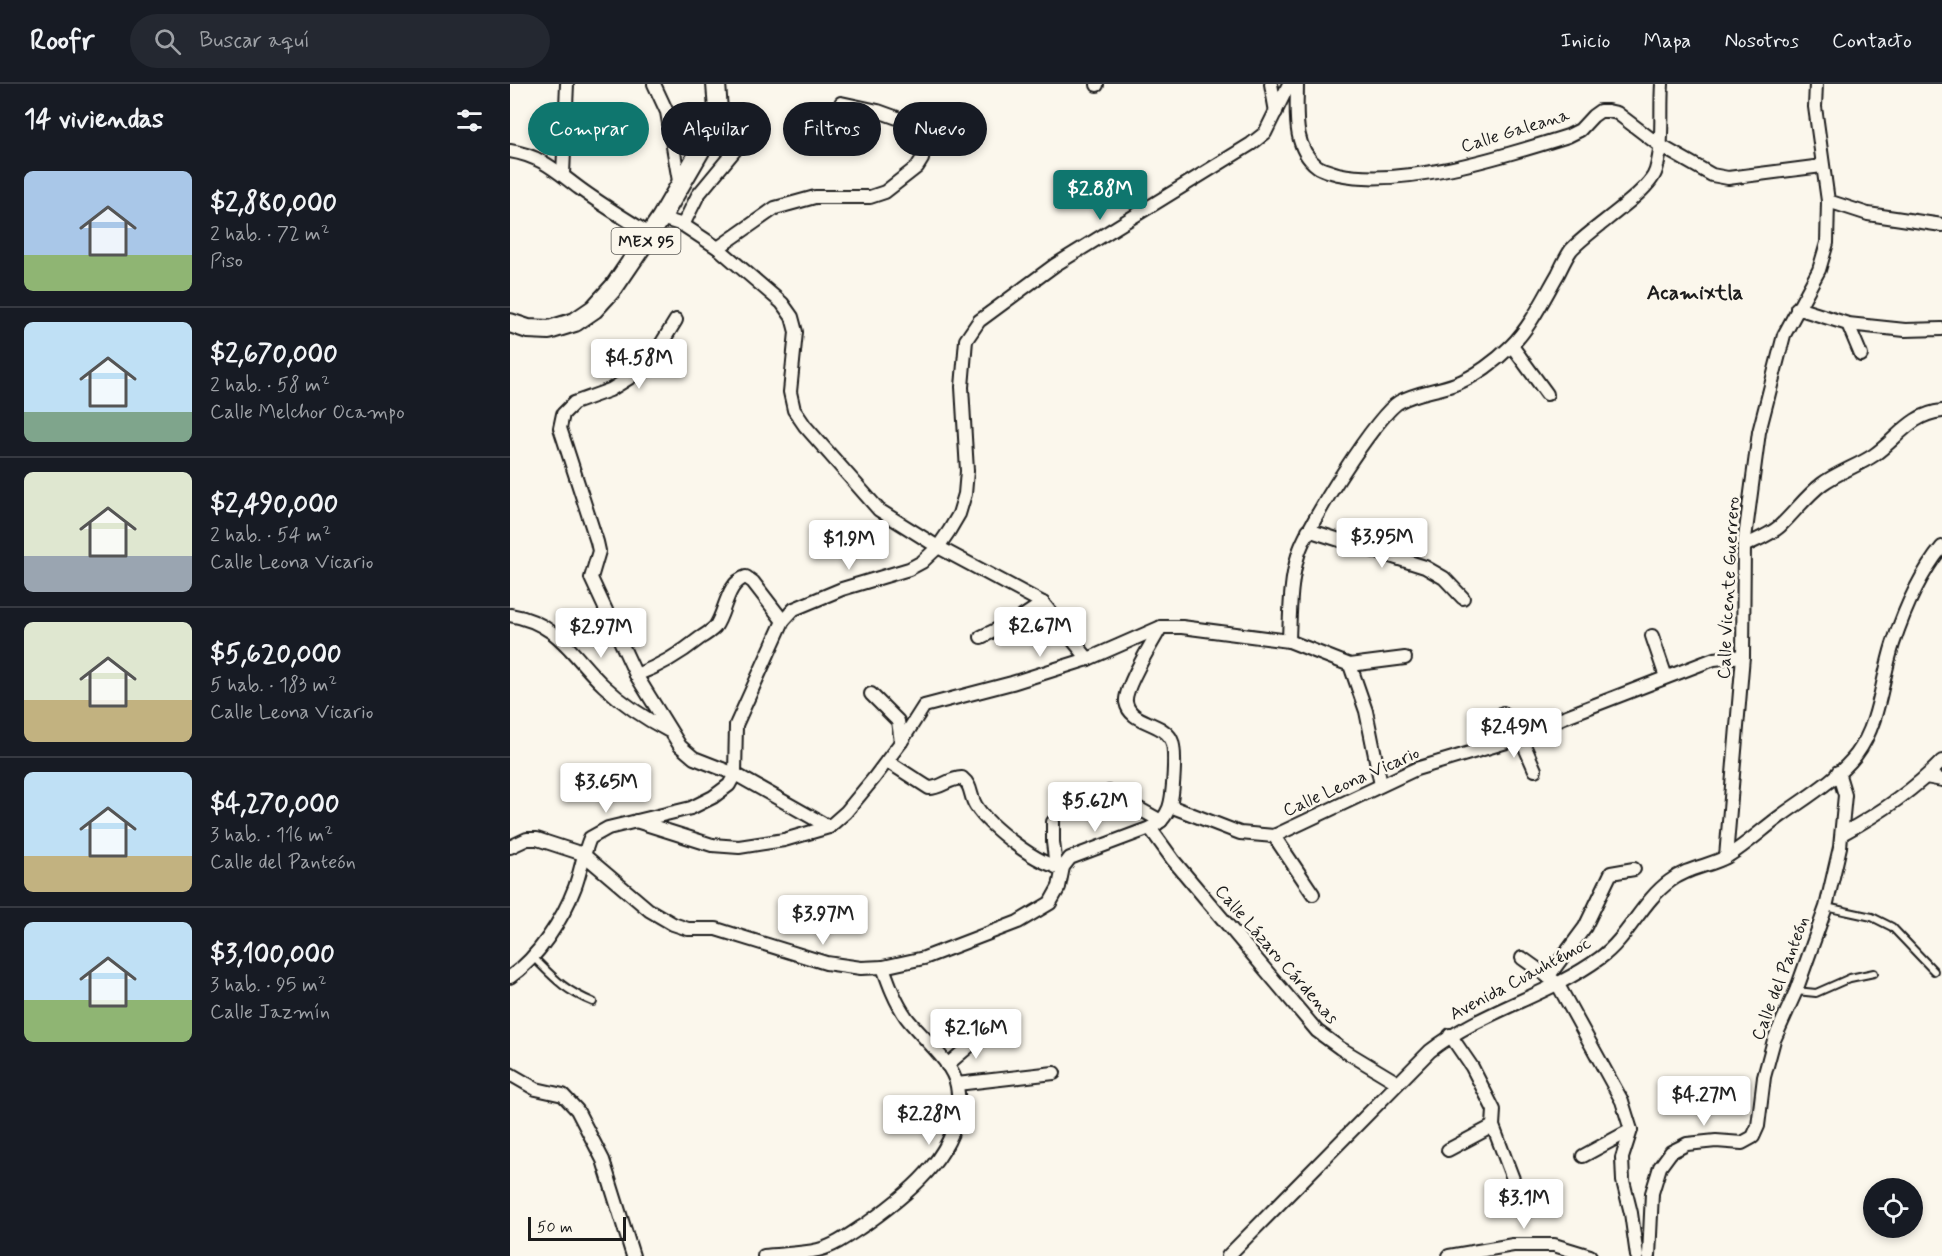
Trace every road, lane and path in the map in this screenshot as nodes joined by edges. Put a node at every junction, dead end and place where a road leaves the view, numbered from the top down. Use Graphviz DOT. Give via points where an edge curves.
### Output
graph roads {
  1 [pos="567,84"];
  2 [pos="654,84"];
  3 [pos="716,84"];
  4 [pos="1271,84"];
  5 [pos="1289,84"];
  6 [pos="1297,84"];
  7 [pos="1662,84"];
  8 [pos="1816,84"];
  9 [pos="881,112"];
  10 [pos="1276,112"];
  11 [pos="1659,145"];
  12 [pos="510,151"];
  13 [pos="730,156"];
  14 [pos="1822,166"];
  15 [pos="563,174"];
  16 [pos="680,188"];
  17 [pos="1828,201"];
  18 [pos="661,218"];
  19 [pos="683,225"];
  20 [pos="1942,225"];
  21 [pos="651,235"];
  22 [pos="718,248"];
  23 [pos="1797,309"];
  24 [pos="676,320"];
  25 [pos="510,323"];
  26 [pos="1848,324"];
  27 [pos="1942,329"];
  28 [pos="1512,346"];
  29 [pos="1861,355"];
  30 [pos="1547,394"];
  31 [pos="1942,411"];
  32 [pos="1308,530"];
  33 [pos="1744,546"];
  34 [pos="938,547"];
  35 [pos="1942,547"];
  36 [pos="1462,598"];
  37 [pos="1043,603"];
  38 [pos="510,615"];
  39 [pos="783,621"];
  40 [pos="1161,627"];
  41 [pos="1652,636"];
  42 [pos="981,638"];
  43 [pos="1289,641"];
  44 [pos="1743,656"];
  45 [pos="1406,657"];
  46 [pos="1088,659"];
  47 [pos="1350,665"];
  48 [pos="636,675"];
  49 [pos="1666,677"];
  50 [pos="871,694"];
  51 [pos="1503,713"];
  52 [pos="670,732"];
  53 [pos="1515,738"];
  54 [pos="901,742"];
  55 [pos="887,761"];
  56 [pos="1942,761"];
  57 [pos="1535,770"];
  58 [pos="1838,772"];
  59 [pos="735,774"];
  60 [pos="1926,777"];
  61 [pos="1942,780"];
  62 [pos="1380,785"];
  63 [pos="1109,792"];
  64 [pos="1170,806"];
  65 [pos="634,821"];
  66 [pos="1053,822"];
  67 [pos="1156,824"];
  68 [pos="829,827"];
  69 [pos="1842,834"];
  70 [pos="1274,836"];
  71 [pos="510,847"];
  72 [pos="583,854"];
  73 [pos="1726,857"];
  74 [pos="1060,867"];
  75 [pos="1634,869"];
  76 [pos="1313,894"];
  77 [pos="1826,907"];
  78 [pos="533,957"];
  79 [pos="1522,958"];
  80 [pos="883,967"];
  81 [pos="1934,971"];
  82 [pos="1874,973"];
  83 [pos="510,977"];
  84 [pos="1553,980"];
  85 [pos="1796,992"];
  86 [pos="593,1002"];
  87 [pos="986,1032"];
  88 [pos="1450,1035"];
  89 [pos="947,1065"];
  90 [pos="1054,1073"];
  91 [pos="510,1074"];
  92 [pos="1398,1083"];
  93 [pos="957,1084"];
  94 [pos="1493,1126"];
  95 [pos="1631,1130"];
  96 [pos="1448,1150"];
  97 [pos="1582,1155"];
  98 [pos="1512,1179"];
  99 [pos="633,1256"];
  100 [pos="764,1256"];
  101 [pos="1228,1256"];
  102 [pos="1449,1256"];
  103 [pos="1590,1256"];
  104 [pos="1637,1256"];
  105 [pos="1650,1256"];
  1 -- 15 [label="street"];
  2 -- 16 [label="street" via="667,112"];
  3 -- 16 [label="main road, MEX 95" via="718,110 711,132"];
  4 -- 10 [label="street"];
  5 -- 10 [label="street"];
  6 -- 11 [label="street, Calle Galeana" via="1297,127 1306,153 1317,166 1350,176 1424,174 1456,167 1568,136 1600,111 1617,113"];
  7 -- 11 [label="street"];
  8 -- 14 [label="street, Calle Vicente Guerrero"];
  9 -- 22 [label="street" via="903,120 918,132 924,150 917,167 885,192 870,197 815,197 776,208"];
  10 -- 34 [label="street" via="1265,133 1251,144 1055,265 979,321 966,340 962,387 965,494 959,514"];
  11 -- 14 [label="street, Calle Galeana" via="1712,175 1728,178"];
  11 -- 28 [label="street" via="1656,172 1645,188 1571,250"];
  12 -- 15 [label="street" via="528,154"];
  13 -- 19 [label="street" via="698,195"];
  14 -- 17 [label="street, Calle Vicente Guerrero"];
  15 -- 21 [label="street"];
  16 -- 18 [label="main road, MEX 95"];
  17 -- 20 [label="street" via="1868,214"];
  17 -- 23 [label="street, Calle Vicente Guerrero" via="1827,243 1819,270"];
  18 -- 19 [label="street"];
  18 -- 21 [label="main road, MEX 95"];
  19 -- 22 [label="street"];
  21 -- 25 [label="main road, MEX 95" via="614,287 594,309 575,322 549,330"];
  22 -- 34 [label="street" via="782,303 792,317 796,332 790,392 794,410 805,426 879,510"];
  23 -- 26 [label="street"];
  23 -- 33 [label="street, Calle Vicente Guerrero" via="1784,335 1759,432"];
  24 -- 48 [label="street" via="642,370 610,390 574,403 563,414 560,428 597,542 591,578"];
  26 -- 27 [label="street"];
  26 -- 29 [label="street"];
  28 -- 30 [label="street"];
  28 -- 32 [label="street" via="1457,384 1414,395 1386,413"];
  31 -- 33 [label="street" via="1918,417 1873,456 1825,481 1780,526"];
  32 -- 36 [label="street" via="1425,567 1444,578"];
  32 -- 43 [label="street" via="1292,585"];
  33 -- 44 [label="street, Calle Vicente Guerrero"];
  34 -- 37 [label="street"];
  34 -- 39 [label="street" via="909,569 842,588 794,609"];
  35 -- 58 [label="street, Avenida Cuauhtémoc" via="1904,615 1869,731 1856,754"];
  37 -- 42 [label="street"];
  37 -- 46 [label="street"];
  38 -- 52 [label="street" via="538,623 555,634 604,686 646,719"];
  39 -- 48 [label="street" via="753,582 746,577 739,579 715,627 661,666"];
  39 -- 59 [label="street" via="736,725"];
  40 -- 43 [label="street"];
  40 -- 46 [label="street"];
  40 -- 64 [label="street" via="1125,699 1128,710 1136,717 1162,729 1172,740"];
  41 -- 49 [label="street"];
  43 -- 47 [label="street"];
  44 -- 49 [label="street, Calle Leona Vicario" via="1714,659"];
  44 -- 73 [label="street, Calle Vicente Guerrero"];
  45 -- 47 [label="street"];
  46 -- 54 [label="street" via="924,706"];
  47 -- 62 [label="street" via="1366,711"];
  48 -- 52 [label="street"];
  49 -- 53 [label="street, Calle Leona Vicario"];
  50 -- 54 [label="street" via="898,721"];
  51 -- 53 [label="street"];
  52 -- 59 [label="street" via="694,758"];
  53 -- 57 [label="street"];
  53 -- 62 [label="street, Calle Leona Vicario" via="1416,769"];
  54 -- 55 [label="street"];
  55 -- 68 [label="street"];
  55 -- 74 [label="street" via="929,788 962,778 969,783 974,803 1003,833 1033,858"];
  56 -- 60 [label="street"];
  58 -- 69 [label="street, Calle del Panteón" via="1845,795"];
  58 -- 73 [label="street, Avenida Cuauhtémoc"];
  59 -- 65 [label="street" via="729,785 691,808"];
  59 -- 68 [label="street"];
  60 -- 61 [label="street"];
  60 -- 69 [label="street"];
  62 -- 70 [label="street, Calle Leona Vicario"];
  63 -- 67 [label="street"];
  64 -- 67 [label="street"];
  64 -- 70 [label="street, Calle Leona Vicario" via="1240,833"];
  65 -- 68 [label="street" via="712,844 739,847"];
  65 -- 72 [label="street" via="590,838"];
  66 -- 74 [label="street" via="1053,842"];
  67 -- 74 [label="street" via="1070,858"];
  67 -- 92 [label="street, Calle Lázaro Cárdenas" via="1173,861 1317,1031"];
  69 -- 77 [label="street, Calle del Panteón"];
  70 -- 76 [label="street"];
  71 -- 72 [label="street" via="537,839"];
  72 -- 78 [label="street" via="565,912"];
  72 -- 80 [label="street" via="649,910 673,924 688,929 716,929 826,963"];
  73 -- 84 [label="street, Avenida Cuauhtémoc" via="1693,867 1669,881 1614,946 1601,957"];
  74 -- 80 [label="street" via="1059,887 1050,903 1018,922 924,958"];
  75 -- 84 [label="street" via="1611,873"];
  77 -- 81 [label="lane" via="1872,917 1893,927"];
  77 -- 85 [label="street, Calle del Panteón"];
  78 -- 83 [label="street"];
  78 -- 86 [label="lane" via="561,986"];
  79 -- 84 [label="street"];
  80 -- 89 [label="street" via="906,1016"];
  82 -- 85 [label="lane" via="1850,978 1816,993"];
  84 -- 88 [label="street, Avenida Cuauhtémoc"];
  84 -- 95 [label="street" via="1622,1101"];
  85 -- 105 [label="street, Calle del Panteón" via="1774,1040 1753,1137 1742,1143 1687,1144 1671,1152 1660,1167 1652,1193"];
  87 -- 89 [label="street"];
  88 -- 92 [label="street, Avenida Cuauhtémoc"];
  88 -- 94 [label="street" via="1494,1110"];
  89 -- 93 [label="street"];
  90 -- 93 [label="street"];
  91 -- 99 [label="street" via="536,1089 563,1095 577,1110 603,1160"];
  92 -- 101 [label="street, Avenida Cuauhtémoc"];
  93 -- 100 [label="street" via="958,1110 941,1156 894,1205 820,1250"];
  94 -- 96 [label="street"];
  94 -- 98 [label="street"];
  95 -- 97 [label="street"];
  95 -- 104 [label="street" via="1622,1158 1623,1181"];
  102 -- 103 [label="street" via="1513,1245 1554,1245"];
}
